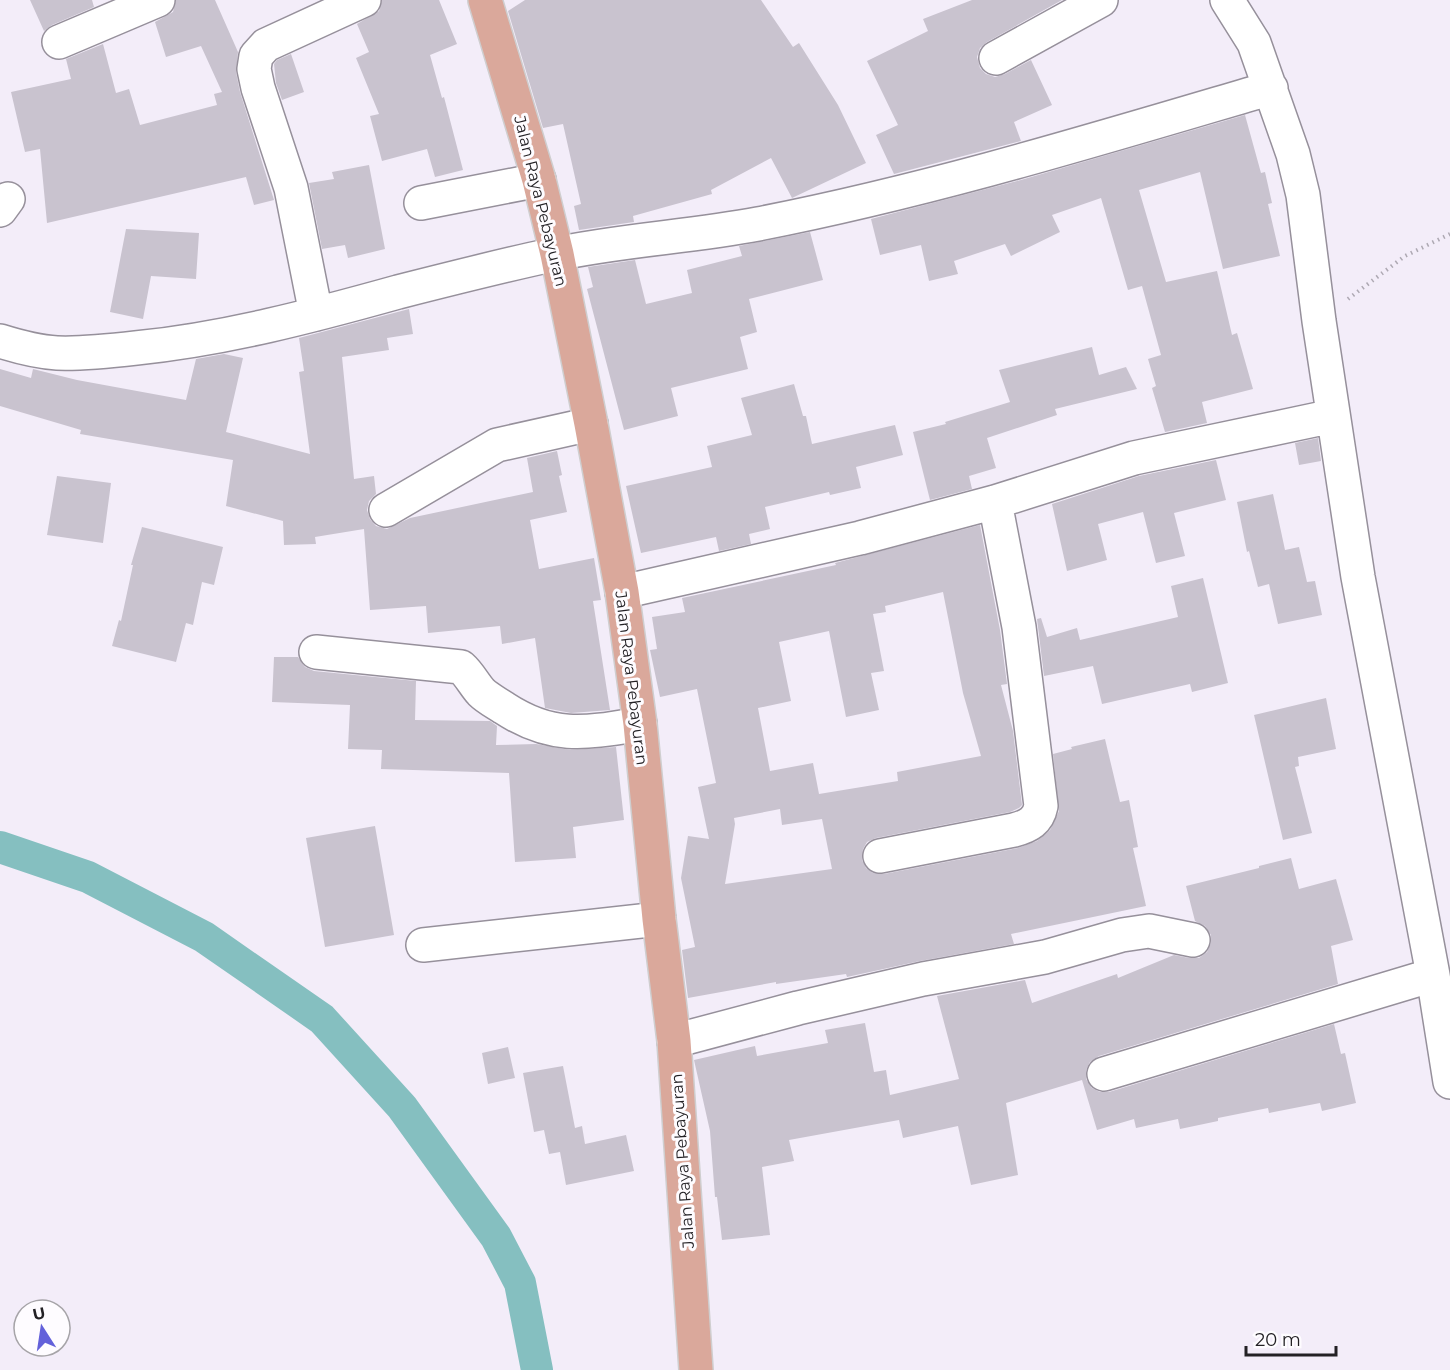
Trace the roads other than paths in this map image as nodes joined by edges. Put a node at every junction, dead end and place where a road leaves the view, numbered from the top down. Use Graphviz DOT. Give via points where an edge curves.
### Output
graph roads {
  1 [pos="158,0"];
  2 [pos="364,0"];
  3 [pos="485,0"];
  4 [pos="1101,0"];
  5 [pos="1227,0"];
  6 [pos="59,42"];
  7 [pos="996,58"];
  8 [pos="1270,88"];
  9 [pos="539,180"];
  10 [pos="421,203"];
  11 [pos="556,254"];
  12 [pos="316,314"];
  13 [pos="0,341"];
  14 [pos="1333,416"];
  15 [pos="591,424"];
  16 [pos="995,502"];
  17 [pos="386,510"];
  18 [pos="622,592"];
  19 [pos="316,652"];
  20 [pos="640,724"];
  21 [pos="880,856"];
  22 [pos="659,920"];
  23 [pos="1193,940"];
  24 [pos="423,945"];
  25 [pos="1433,975"];
  26 [pos="674,1041"];
  27 [pos="1104,1074"];
  28 [pos="1450,1082"];
  29 [pos="696,1370"];
  1 -- 6 [label="street"];
  2 -- 12 [label="street" via="266,45 256,56 258,88 291,188"];
  3 -- 9 [label="main road, Jalan Raya Pebayuran"];
  4 -- 7 [label="street"];
  5 -- 8 [label="street" via="1254,43"];
  8 -- 11 [label="street" via="905,191 755,224"];
  8 -- 14 [label="street" via="1303,195"];
  9 -- 10 [label="street"];
  9 -- 11 [label="main road, Jalan Raya Pebayuran"];
  11 -- 12 [label="street"];
  11 -- 15 [label="main road, Jalan Raya Pebayuran"];
  12 -- 13 [label="street" via="224,335 106,351 57,353"];
  14 -- 16 [label="street" via="1134,458"];
  14 -- 25 [label="street" via="1358,577"];
  15 -- 17 [label="street" via="497,445"];
  15 -- 18 [label="main road, Jalan Raya Pebayuran"];
  16 -- 18 [label="street" via="860,538"];
  16 -- 21 [label="street" via="1019,627 1039,815 1026,827"];
  18 -- 20 [label="main road, Jalan Raya Pebayuran"];
  19 -- 20 [label="street" via="461,667 482,693 516,716 566,733"];
  20 -- 22 [label="main road, Jalan Raya Pebayuran"];
  22 -- 24 [label="street"];
  22 -- 26 [label="main road, Jalan Raya Pebayuran"];
  23 -- 26 [label="street" via="1149,931 1122,935 1046,957 922,979"];
  25 -- 27 [label="street"];
  25 -- 28 [label="street"];
  26 -- 29 [label="main road, Jalan Raya Pebayuran"];
}
